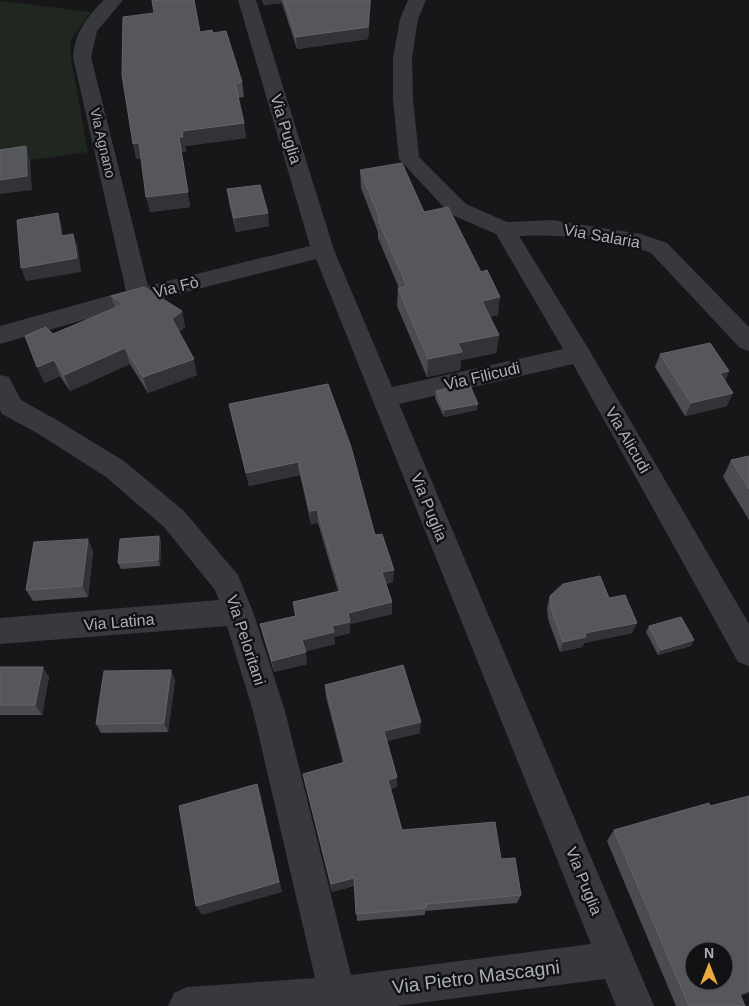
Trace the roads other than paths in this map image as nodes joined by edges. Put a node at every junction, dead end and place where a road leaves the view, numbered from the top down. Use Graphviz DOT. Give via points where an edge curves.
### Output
graph roads {
  1 [pos="114,0"];
  2 [pos="246,0"];
  3 [pos="417,0"];
  4 [pos="504,229"];
  5 [pos="323,250"];
  6 [pos="139,296"];
  7 [pos="0,336"];
  8 [pos="749,342"];
  9 [pos="579,354"];
  10 [pos="384,398"];
  11 [pos="4,400"];
  12 [pos="238,612"];
  13 [pos="0,631"];
  14 [pos="749,652"];
  15 [pos="616,959"];
  16 [pos="338,995"];
  17 [pos="187,1006"];
  18 [pos="635,1006"];
  1 -- 6 [label="street, Via Agnano" via="88,28 82,57"];
  2 -- 5 [label="street, Via Puglia"];
  3 -- 4 [label="street" via="402,54 409,159 458,209"];
  4 -- 8 [label="street, Via Salaria" via="552,227 641,241 659,248"];
  4 -- 9 [label="street, Via Alicudi"];
  5 -- 6 [label="street, Via Fò"];
  5 -- 10 [label="street, Via Puglia"];
  6 -- 7 [label="street, Via Fò"];
  9 -- 10 [label="street, Via Filicudi"];
  9 -- 14 [label="street, Via Alicudi"];
  10 -- 15 [label="street, Via Puglia"];
  11 -- 12 [label="street, Via Peloritani" via="115,469 174,519 228,584"];
  12 -- 13 [label="street, Via Latina"];
  12 -- 16 [label="street, Via Peloritani" via="270,711"];
  15 -- 16 [label="street, Via Pietro Mascagni"];
  15 -- 18 [label="street, Via Puglia"];
  16 -- 17 [label="street, Via Pietro Mascagni"];
}
